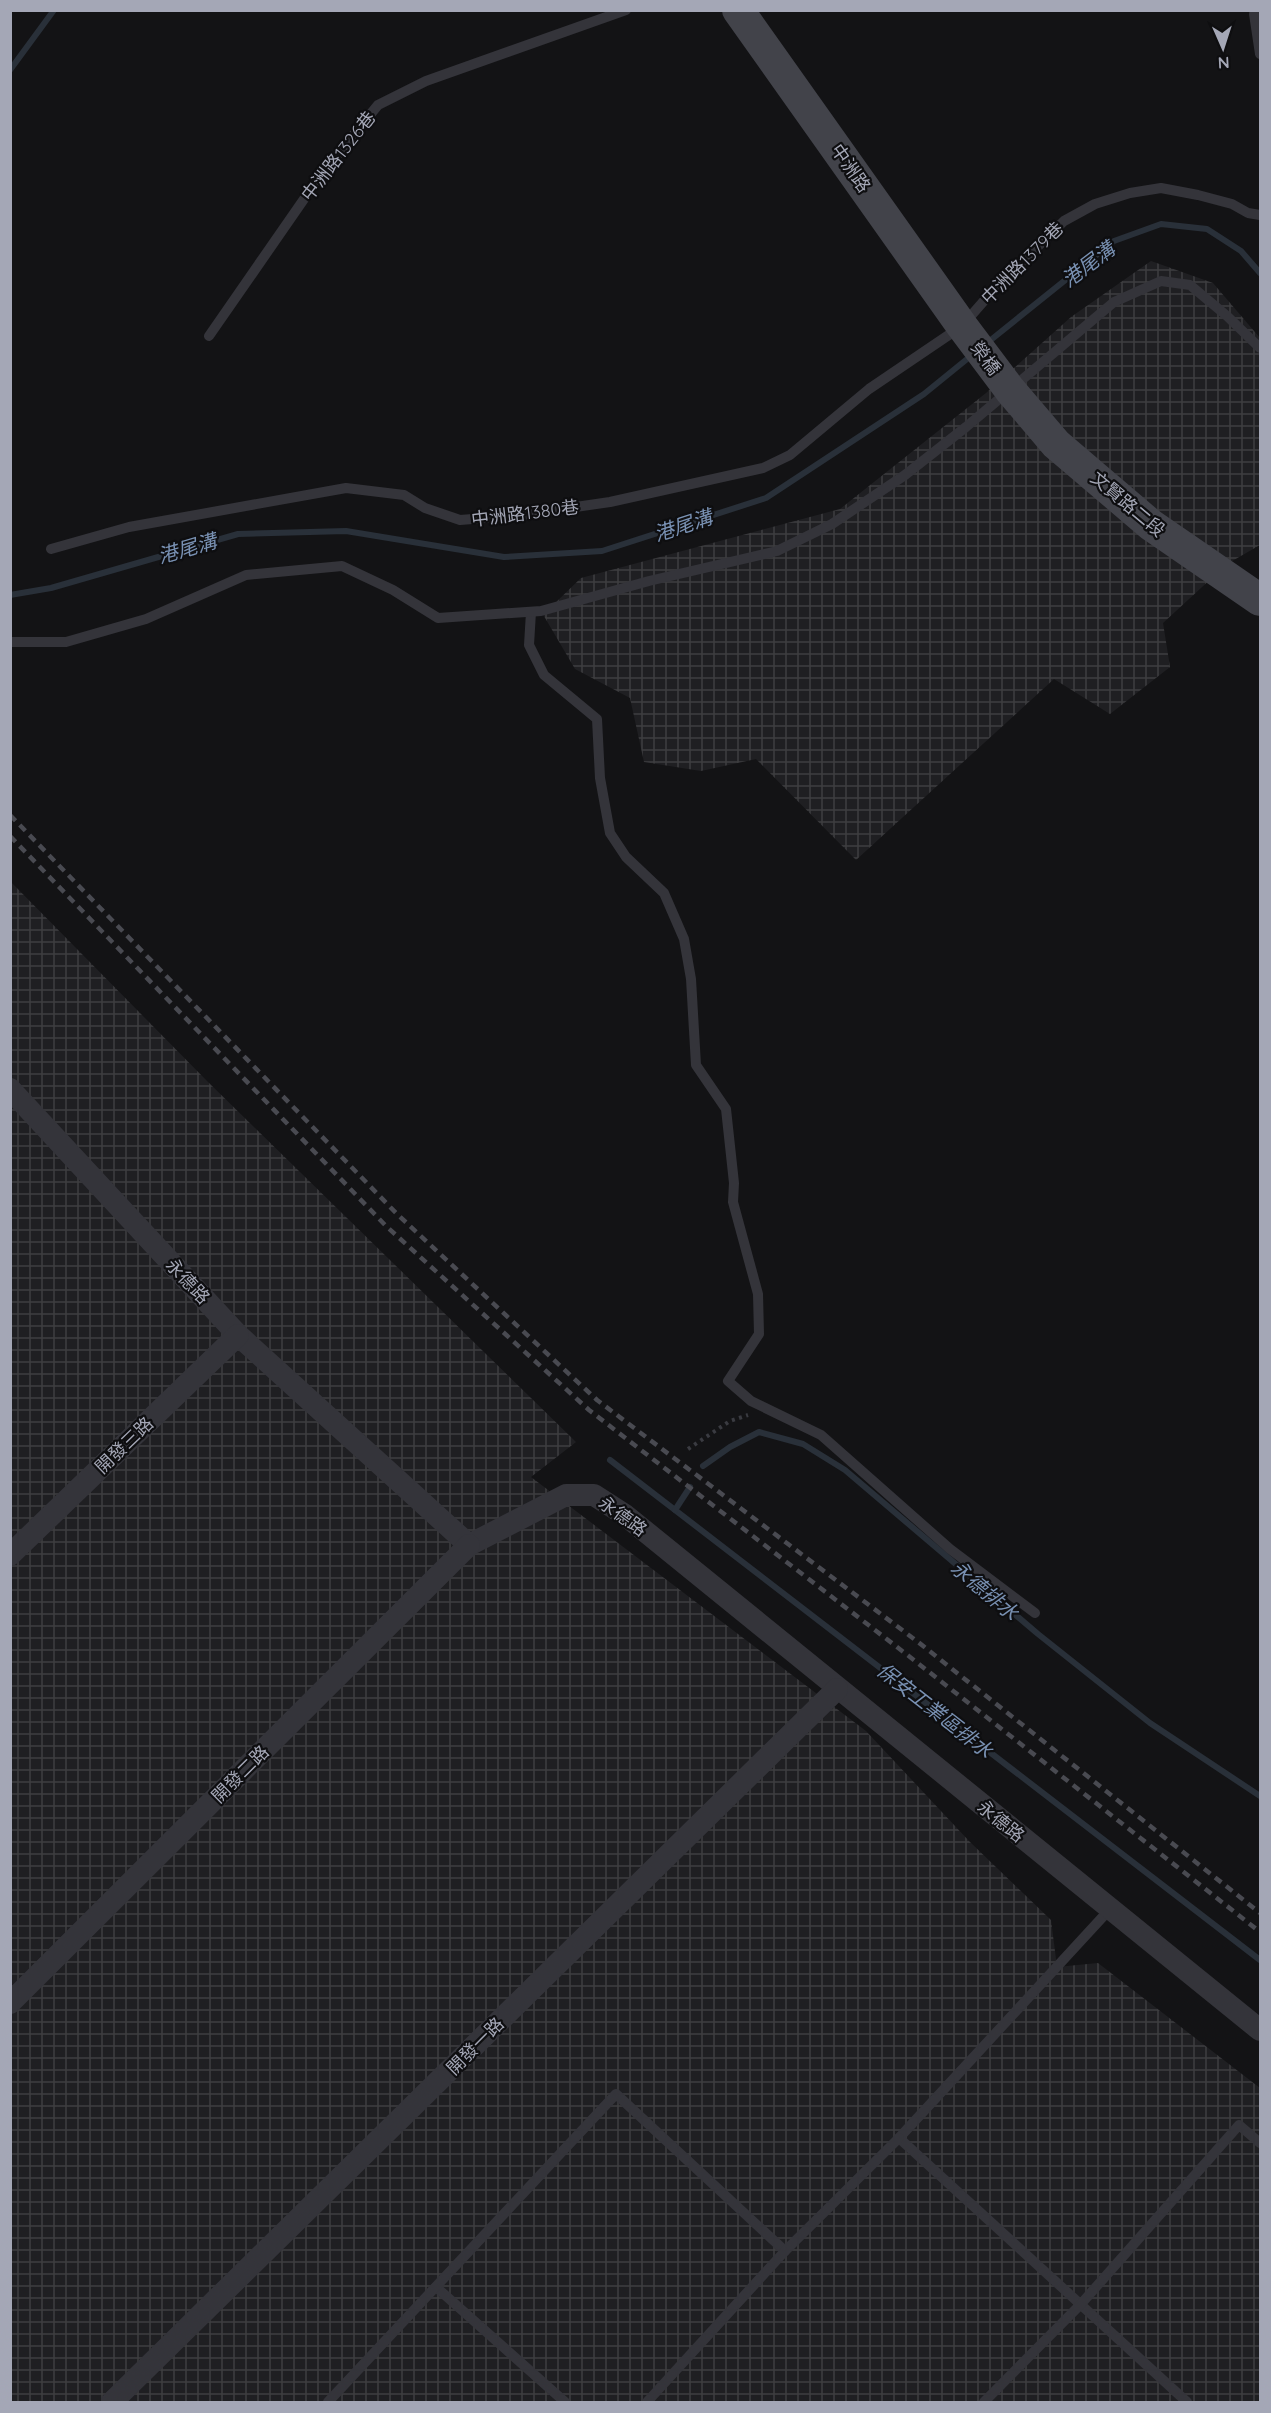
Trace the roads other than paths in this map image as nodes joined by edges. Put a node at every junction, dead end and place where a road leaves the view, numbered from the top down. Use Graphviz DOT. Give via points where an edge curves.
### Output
graph roads {
  1 [pos="626,10"];
  2 [pos="738,10"];
  3 [pos="1257,10"];
  4 [pos="1260,54"];
  5 [pos="1260,215"];
  6 [pos="962,326"];
  7 [pos="209,336"];
  8 [pos="1260,348"];
  9 [pos="1010,390"];
  10 [pos="51,549"];
  11 [pos="1260,600"];
  12 [pos="531,612"];
  13 [pos="10,642"];
  14 [pos="14,1100"];
  15 [pos="238,1335"];
  16 [pos="469,1545"];
  17 [pos="10,1555"];
  18 [pos="1035,1613"];
  19 [pos="837,1689"];
  20 [pos="1110,1909"];
  21 [pos="10,2003"];
  22 [pos="1260,2030"];
  23 [pos="899,2138"];
  24 [pos="1260,2143"];
  25 [pos="785,2251"];
  26 [pos="436,2287"];
  27 [pos="1081,2304"];
  28 [pos="112,2403"];
  29 [pos="328,2403"];
  30 [pos="565,2403"];
  31 [pos="647,2403"];
  32 [pos="984,2403"];
  33 [pos="1187,2403"];
  1 -- 7 [label="lane, 中洲路1326巷" via="426,81 378,105 320,176"];
  2 -- 6 [label="street, 中洲路"];
  3 -- 4 [label="lane" via="1254,14"];
  5 -- 6 [label="lane, 中洲路1379巷" via="1232,204 1161,188 1095,204 1064,221"];
  6 -- 9 [label="street, 榮橋"];
  6 -- 10 [label="lane, 中洲路1380巷" via="869,389 790,454 763,468 610,502 460,520 425,508 404,495 346,488 129,527"];
  8 -- 9 [label="lane" via="1190,285 1161,281 1114,302"];
  9 -- 11 [label="street, 文賢路二段" via="1056,444 1151,525"];
  9 -- 12 [label="lane" via="904,475 832,524 777,551"];
  12 -- 13 [label="lane" via="438,618 393,590 342,566 246,575 146,618 66,642"];
  12 -- 18 [label="lane" via="529,645 544,675 597,719 600,778 610,833 626,856 664,893 684,939 691,979 696,1065 726,1109 733,1202 758,1294 759,1334 728,1382 751,1401 821,1435 950,1550"];
  14 -- 15 [label="street, 永德路"];
  15 -- 16 [label="street, 永德路"];
  15 -- 17 [label="street, 開發三路"];
  16 -- 19 [label="street, 永德路" via="566,1495 594,1495 625,1515"];
  16 -- 21 [label="street, 開發二路"];
  19 -- 20 [label="street, 永德路"];
  19 -- 28 [label="street, 開發一路"];
  20 -- 22 [label="street, 永德路"];
  20 -- 23 [label="lane"];
  23 -- 25 [label="lane"];
  23 -- 27 [label="lane"];
  24 -- 27 [label="lane" via="1239,2125"];
  25 -- 26 [label="lane" via="616,2094"];
  25 -- 31 [label="lane"];
  26 -- 29 [label="lane"];
  26 -- 30 [label="lane"];
  27 -- 32 [label="lane"];
  27 -- 33 [label="lane"];
}
